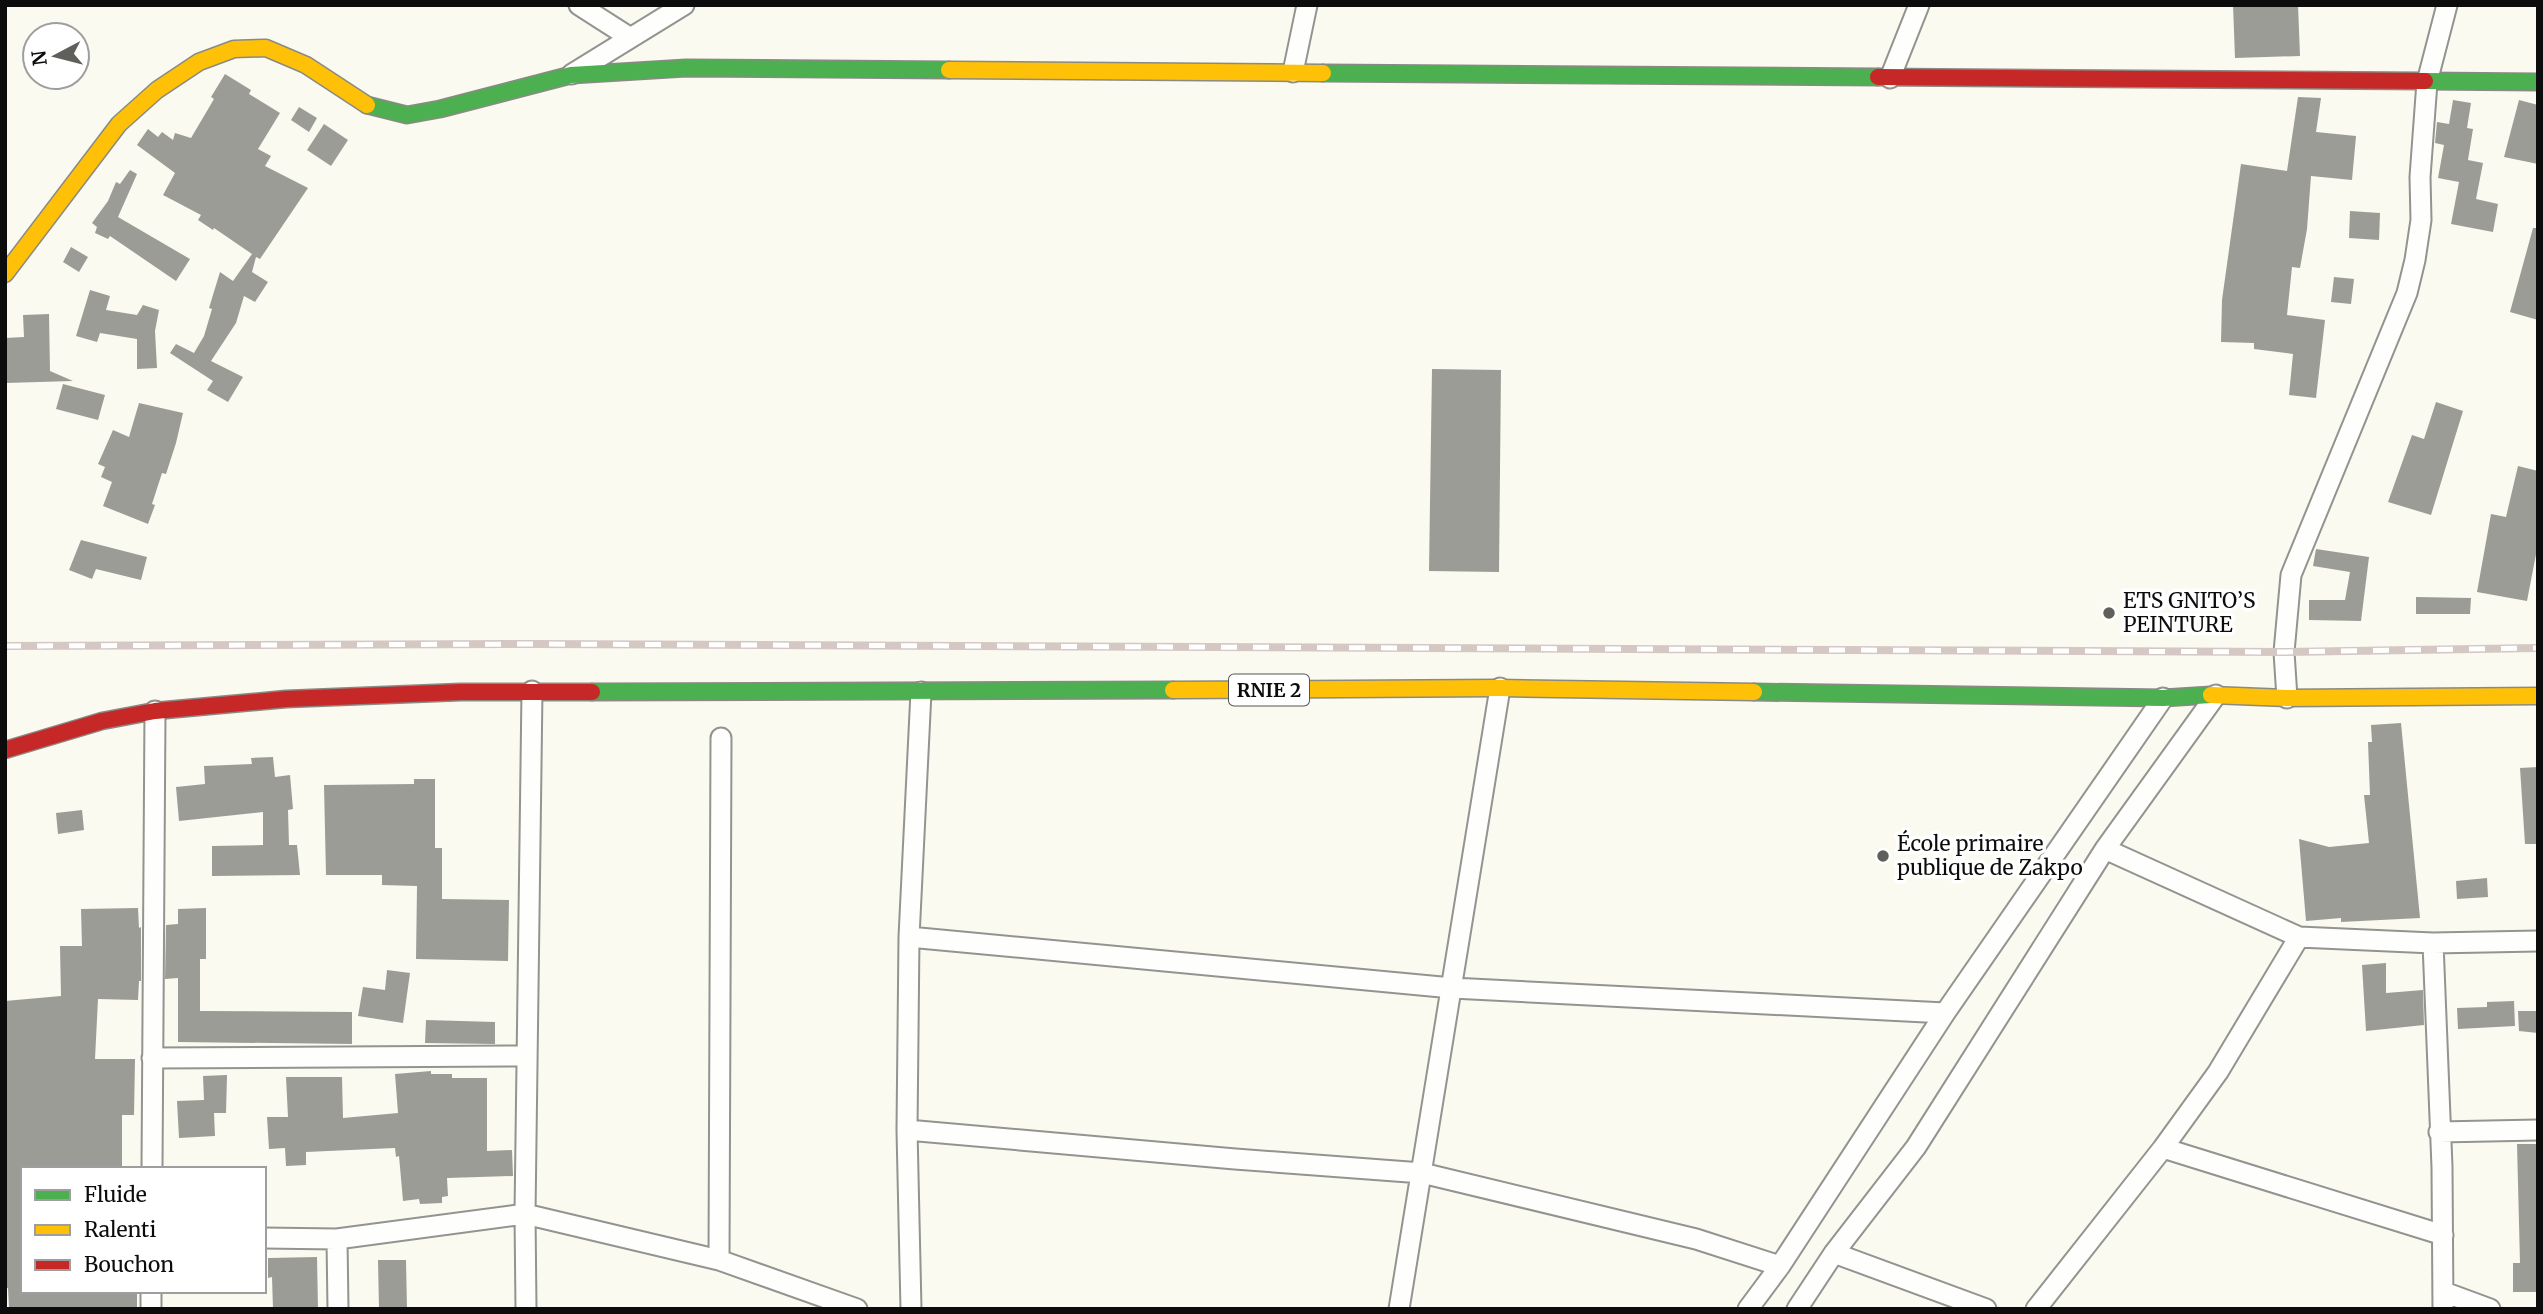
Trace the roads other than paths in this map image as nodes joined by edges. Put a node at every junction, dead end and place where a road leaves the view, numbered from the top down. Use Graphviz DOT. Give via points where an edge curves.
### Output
graph roads {
  1 [pos="579,5"];
  2 [pos="684,5"];
  3 [pos="1307,5"];
  4 [pos="1919,5"];
  5 [pos="2447,5"];
  6 [pos="629,37"];
  7 [pos="1293,72"];
  8 [pos="571,75"];
  9 [pos="1890,78"];
  10 [pos="2427,82"];
  11 [pos="2538,82"];
  12 [pos="5,274"];
  13 [pos="1500,688"];
  14 [pos="532,691"];
  15 [pos="921,692"];
  16 [pos="2216,695"];
  17 [pos="2538,696"];
  18 [pos="2164,698"];
  19 [pos="2287,698"];
  20 [pos="155,711"];
  21 [pos="721,738"];
  22 [pos="5,750"];
  23 [pos="2105,849"];
  24 [pos="909,937"];
  25 [pos="2299,937"];
  26 [pos="2538,941"];
  27 [pos="2433,943"];
  28 [pos="1452,988"];
  29 [pos="1945,1013"];
  30 [pos="527,1056"];
  31 [pos="152,1058"];
  32 [pos="907,1130"];
  33 [pos="2538,1130"];
  34 [pos="2439,1132"];
  35 [pos="2164,1148"];
  36 [pos="152,1167"];
  37 [pos="1422,1173"];
  38 [pos="525,1214"];
  39 [pos="2443,1235"];
  40 [pos="266,1238"];
  41 [pos="337,1239"];
  42 [pos="1834,1253"];
  43 [pos="719,1260"];
  44 [pos="1780,1266"];
  45 [pos="2443,1301"];
  46 [pos="338,1309"];
  47 [pos="526,1309"];
  48 [pos="857,1309"];
  49 [pos="911,1309"];
  50 [pos="1399,1309"];
  51 [pos="1748,1309"];
  52 [pos="1797,1309"];
  53 [pos="1986,1309"];
  54 [pos="2036,1309"];
  55 [pos="2490,1309"];
  1 -- 6 [label="street"];
  2 -- 6 [label="street"];
  3 -- 7 [label="street"];
  4 -- 9 [label="street"];
  5 -- 10 [label="street"];
  6 -- 8 [label="street"];
  7 -- 8 [label="main road" via="686,68"];
  7 -- 9 [label="main road"];
  8 -- 12 [label="main road" via="407,115 371,108 306,65 266,48 234,49 199,62 157,90 119,124"];
  9 -- 10 [label="main road"];
  10 -- 11 [label="main road"];
  10 -- 19 [label="street" via="2415,260 2407,293 2291,575 2284,652"];
  13 -- 15 [label="main road, RNIE 2"];
  13 -- 18 [label="main road, RNIE 2"];
  13 -- 28 [label="street"];
  14 -- 15 [label="main road, RNIE 2"];
  14 -- 20 [label="main road, RNIE 2" via="286,699"];
  14 -- 30 [label="street"];
  15 -- 24 [label="street"];
  16 -- 18 [label="main road, RNIE 2"];
  16 -- 19 [label="main road, RNIE 2"];
  16 -- 23 [label="street"];
  17 -- 19 [label="main road, RNIE 2"];
  18 -- 29 [label="street"];
  20 -- 22 [label="main road, RNIE 2" via="102,721"];
  20 -- 31 [label="street"];
  21 -- 43 [label="street"];
  23 -- 25 [label="street"];
  23 -- 42 [label="street" via="1916,1147"];
  24 -- 28 [label="street"];
  24 -- 32 [label="street"];
  25 -- 27 [label="street"];
  25 -- 35 [label="street" via="2218,1072"];
  26 -- 27 [label="street"];
  27 -- 34 [label="street"];
  28 -- 29 [label="street"];
  28 -- 37 [label="street"];
  29 -- 44 [label="street"];
  30 -- 31 [label="street"];
  30 -- 38 [label="street"];
  31 -- 36 [label="street"];
  32 -- 37 [label="street"];
  32 -- 49 [label="street"];
  33 -- 34 [label="street"];
  34 -- 39 [label="street"];
  35 -- 39 [label="street"];
  35 -- 54 [label="street"];
  37 -- 44 [label="street" via="1696,1238"];
  37 -- 50 [label="street"];
  38 -- 41 [label="street"];
  38 -- 43 [label="street"];
  38 -- 47 [label="street"];
  39 -- 45 [label="street"];
  40 -- 41 [label="street"];
  41 -- 46 [label="street"];
  42 -- 52 [label="street"];
  42 -- 53 [label="street"];
  43 -- 48 [label="street"];
  44 -- 51 [label="street"];
  45 -- 55 [label="street"];
}
